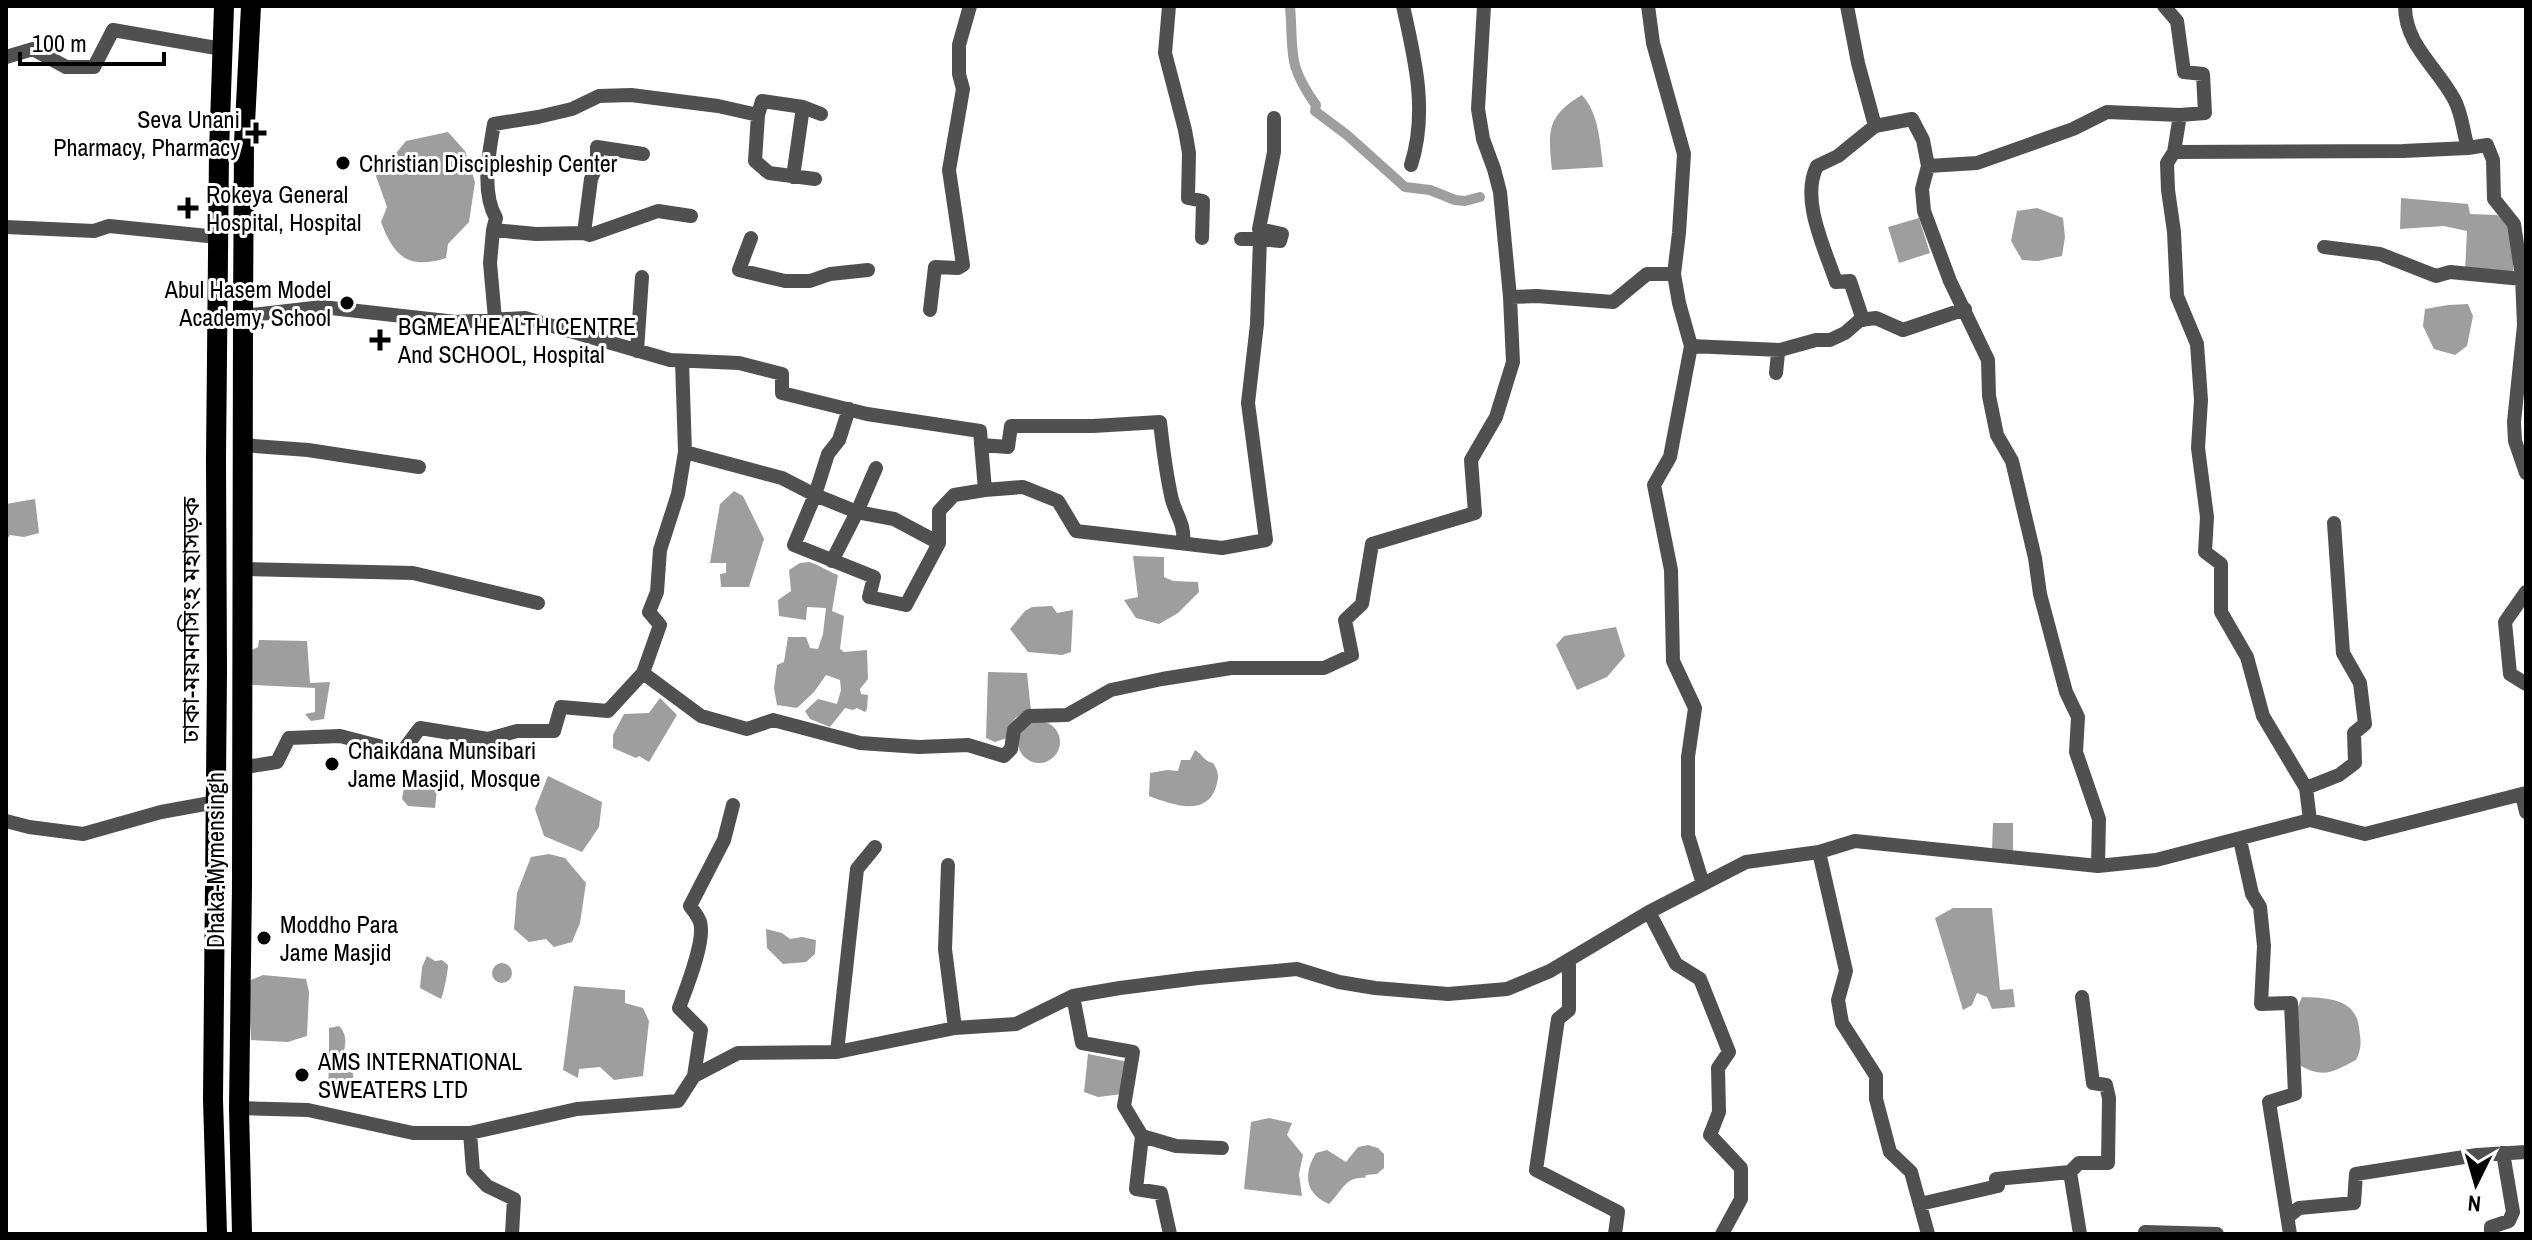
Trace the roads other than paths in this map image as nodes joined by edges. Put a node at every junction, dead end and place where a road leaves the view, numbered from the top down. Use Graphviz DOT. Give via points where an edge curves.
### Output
graph roads {
  1 [pos="224,6"];
  2 [pos="251,6"];
  3 [pos="970,6"];
  4 [pos="1169,6"];
  5 [pos="1403,6"];
  6 [pos="1484,6"];
  7 [pos="1648,6"];
  8 [pos="1847,6"];
  9 [pos="2164,6"];
  10 [pos="2405,6"];
  11 [pos="222,49"];
  12 [pos="7,59"];
  13 [pos="803,107"];
  14 [pos="821,114"];
  15 [pos="758,115"];
  16 [pos="2180,115"];
  17 [pos="1274,118"];
  18 [pos="1875,126"];
  19 [pos="2468,148"];
  20 [pos="2174,152"];
  21 [pos="643,154"];
  22 [pos="1411,165"];
  23 [pos="1928,166"];
  24 [pos="793,177"];
  25 [pos="815,179"];
  26 [pos="691,216"];
  27 [pos="2520,226"];
  28 [pos="6,227"];
  29 [pos="493,230"];
  30 [pos="584,233"];
  31 [pos="218,237"];
  32 [pos="751,238"];
  33 [pos="1202,238"];
  34 [pos="1241,239"];
  35 [pos="1260,239"];
  36 [pos="2324,247"];
  37 [pos="868,270"];
  38 [pos="1674,274"];
  39 [pos="642,277"];
  40 [pos="2522,279"];
  41 [pos="1510,297"];
  42 [pos="1965,309"];
  43 [pos="930,310"];
  44 [pos="243,316"];
  45 [pos="495,319"];
  46 [pos="1863,320"];
  47 [pos="1691,346"];
  48 [pos="1780,350"];
  49 [pos="637,351"];
  50 [pos="682,361"];
  51 [pos="1776,373"];
  52 [pos="849,409"];
  53 [pos="242,445"];
  54 [pos="981,445"];
  55 [pos="685,452"];
  56 [pos="419,467"];
  57 [pos="876,468"];
  58 [pos="2526,473"];
  59 [pos="985,490"];
  60 [pos="815,495"];
  61 [pos="857,512"];
  62 [pos="2334,523"];
  63 [pos="939,543"];
  64 [pos="1183,543"];
  65 [pos="832,561"];
  66 [pos="241,569"];
  67 [pos="2526,592"];
  68 [pos="538,603"];
  69 [pos="643,673"];
  70 [pos="2526,684"];
  71 [pos="240,768"];
  72 [pos="2306,788"];
  73 [pos="2524,794"];
  74 [pos="216,802"];
  75 [pos="733,805"];
  76 [pos="2526,812"];
  77 [pos="2310,820"];
  78 [pos="6,821"];
  79 [pos="2240,840"];
  80 [pos="875,847"];
  81 [pos="1819,852"];
  82 [pos="948,865"];
  83 [pos="2098,866"];
  84 [pos="1703,884"];
  85 [pos="1649,912"];
  86 [pos="1569,960"];
  87 [pos="1073,996"];
  88 [pos="2082,997"];
  89 [pos="955,1028"];
  90 [pos="837,1052"];
  91 [pos="694,1076"];
  92 [pos="239,1108"];
  93 [pos="470,1133"];
  94 [pos="1142,1136"];
  95 [pos="1222,1148"];
  96 [pos="2526,1152"];
  97 [pos="2503,1153"];
  98 [pos="2070,1172"];
  99 [pos="1920,1204"];
  100 [pos="2289,1216"];
  101 [pos="2145,1232"];
  102 [pos="217,1234"];
  103 [pos="242,1234"];
  104 [pos="512,1234"];
  105 [pos="1170,1234"];
  106 [pos="1615,1234"];
  107 [pos="1722,1234"];
  108 [pos="1928,1234"];
  109 [pos="2080,1234"];
  110 [pos="2217,1234"];
  111 [pos="2290,1234"];
  112 [pos="2491,1234"];
  1 -- 11 [label="highway, ঢাকা-ময়মনসিংহ মহাসড়ক"];
  2 -- 44 [label="highway, Dhaka-Mymensingh"];
  3 -- 43 [label="street" via="959,45 963,89 949,170 963,265 935,267"];
  4 -- 33 [label="street" via="1165,53 1189,153 1188,198 1203,201"];
  5 -- 22 [label="street" via="1419,97"];
  6 -- 41 [label="street" via="1478,109 1500,192"];
  7 -- 38 [label="street" via="1684,154"];
  8 -- 18 [label="street"];
  9 -- 16 [label="street" via="2177,21 2184,72 2203,74 2205,113"];
  10 -- 19 [label="street" via="2414,45 2456,102"];
  11 -- 12 [label="street" via="113,30 94,67 66,67 33,49"];
  11 -- 31 [label="highway, ঢাকা-ময়মনসিংহ মহাসড়ক"];
  13 -- 14 [label="street"];
  13 -- 15 [label="street" via="762,101"];
  13 -- 24 [label="street"];
  15 -- 24 [label="street" via="755,161 769,173"];
  15 -- 29 [label="street" via="631,95 599,96 572,109 494,124 489,182"];
  16 -- 20 [label="street"];
  16 -- 23 [label="street" via="2107,112 1977,163"];
  17 -- 35 [label="street" via="1274,152 1259,229 1282,234 1280,241"];
  18 -- 23 [label="street" via="1912,119"];
  18 -- 46 [label="street" via="1817,166 1810,186 1821,246 1836,282 1850,281"];
  19 -- 20 [label="street"];
  19 -- 27 [label="street" via="2487,145 2493,160 2494,199"];
  20 -- 72 [label="street" via="2167,163 2168,190 2177,296 2197,344 2205,552 2221,564 2221,612 2247,657 2263,716"];
  21 -- 30 [label="street" via="597,147"];
  23 -- 42 [label="street" via="1924,211"];
  24 -- 25 [label="street"];
  26 -- 30 [label="street" via="658,211"];
  27 -- 40 [label="street"];
  28 -- 31 [label="street" via="94,231 109,226"];
  29 -- 30 [label="street"];
  29 -- 45 [label="street"];
  31 -- 74 [label="highway, ঢাকা-ময়মনসিংহ মহাসড়ক"];
  32 -- 37 [label="street" via="739,270 760,276 810,281"];
  34 -- 35 [label="street"];
  35 -- 64 [label="street" via="1248,403 1266,540 1222,548"];
  36 -- 40 [label="street" via="2380,254 2436,276 2450,272"];
  38 -- 41 [label="street" via="1647,274 1613,302"];
  38 -- 47 [label="street"];
  39 -- 49 [label="street"];
  40 -- 58 [label="street" via="2524,325 2514,422"];
  41 -- 69 [label="street" via="1513,362 1496,417 1471,460 1475,513 1372,544 1362,604 1345,620 1352,655 1324,668 1231,668 1111,690 1067,715 1029,716 1014,730 1011,749 1004,756 968,745 860,743 773,720 747,729 701,716"];
  42 -- 46 [label="street" via="1903,330 1876,318"];
  42 -- 83 [label="street" via="1988,360 1997,435 2012,461 2044,608 2066,692 2078,717 2076,752 2099,819"];
  44 -- 45 [label="street" via="322,307 456,322"];
  44 -- 53 [label="highway, Dhaka-Mymensingh"];
  45 -- 49 [label="street" via="525,318"];
  46 -- 48 [label="street" via="1830,340"];
  47 -- 48 [label="street"];
  47 -- 84 [label="street" via="1670,457 1654,485 1671,570 1673,661 1695,708 1688,757 1688,835"];
  48 -- 51 [label="street"];
  49 -- 50 [label="street"];
  50 -- 52 [label="street" via="739,363 782,374 782,393"];
  50 -- 55 [label="street"];
  52 -- 54 [label="street" via="980,431"];
  52 -- 60 [label="street"];
  53 -- 56 [label="street"];
  53 -- 66 [label="highway, Dhaka-Mymensingh"];
  54 -- 59 [label="street"];
  54 -- 64 [label="street" via="1008,447 1011,426 1160,422"];
  55 -- 60 [label="street" via="782,478"];
  55 -- 69 [label="street" via="649,612 660,625"];
  57 -- 61 [label="street"];
  59 -- 63 [label="street" via="954,495 939,511"];
  59 -- 64 [label="street" via="1023,487 1058,501 1076,531"];
  60 -- 61 [label="street"];
  60 -- 65 [label="street" via="794,545"];
  61 -- 63 [label="street" via="894,519"];
  61 -- 65 [label="street"];
  62 -- 72 [label="street" via="2343,653 2360,683 2365,724 2354,733 2355,763"];
  63 -- 65 [label="street" via="906,605 869,597 874,577"];
  66 -- 68 [label="street" via="413,573"];
  66 -- 71 [label="highway, Dhaka-Mymensingh"];
  67 -- 70 [label="street" via="2505,622 2510,674"];
  69 -- 71 [label="street" via="608,711 561,707 554,731 517,731 488,739 420,728 402,752 340,736 289,738 277,762"];
  71 -- 92 [label="highway, Dhaka-Mymensingh"];
  72 -- 77 [label="street"];
  73 -- 76 [label="street"];
  73 -- 77 [label="street" via="2365,834"];
  74 -- 78 [label="street" via="83,834"];
  74 -- 102 [label="highway, ঢাকা-ময়মনসিংহ মহাসড়ক"];
  75 -- 91 [label="street" via="724,840 690,906 701,933 679,1008 701,1030"];
  77 -- 79 [label="street"];
  79 -- 83 [label="street" via="2156,860"];
  79 -- 100 [label="street" via="2260,907 2261,1004 2291,1003 2295,1094 2269,1102"];
  80 -- 90 [label="street" via="857,869"];
  81 -- 83 [label="street" via="1855,841"];
  81 -- 84 [label="street" via="1746,862"];
  81 -- 99 [label="street" via="1846,971 1838,1000 1842,1023 1876,1076 1876,1099 1890,1152 1911,1172"];
  82 -- 89 [label="street" via="945,949"];
  84 -- 85 [label="street"];
  85 -- 86 [label="street"];
  85 -- 107 [label="street" via="1676,964 1700,979 1729,1052 1718,1068 1719,1112 1710,1135 1741,1168 1741,1199"];
  86 -- 87 [label="street" via="1507,989 1448,994 1375,988 1297,969"];
  86 -- 106 [label="street" via="1569,1010 1558,1019 1536,1170 1618,1212"];
  87 -- 89 [label="street" via="1016,1024"];
  87 -- 94 [label="street" via="1082,1043 1133,1052 1124,1106"];
  88 -- 98 [label="street" via="2093,1083 2106,1085 2109,1098 2108,1163 2079,1163"];
  89 -- 90 [label="street"];
  90 -- 91 [label="street" via="738,1053"];
  91 -- 93 [label="street" via="678,1101 577,1109"];
  92 -- 93 [label="street" via="308,1110 413,1133"];
  92 -- 103 [label="highway, Dhaka-Mymensingh"];
  93 -- 104 [label="street" via="473,1171 487,1186 514,1199"];
  94 -- 95 [label="street" via="1176,1146"];
  94 -- 105 [label="street" via="1136,1189 1161,1193"];
  96 -- 97 [label="street"];
  97 -- 100 [label="street" via="2356,1174 2354,1203 2299,1208"];
  97 -- 112 [label="street" via="2513,1212 2509,1221 2491,1227"];
  98 -- 99 [label="street" via="1996,1179 1998,1186"];
  98 -- 109 [label="street"];
  99 -- 108 [label="street"];
  100 -- 111 [label="street"];
  101 -- 110 [label="street"];
}
